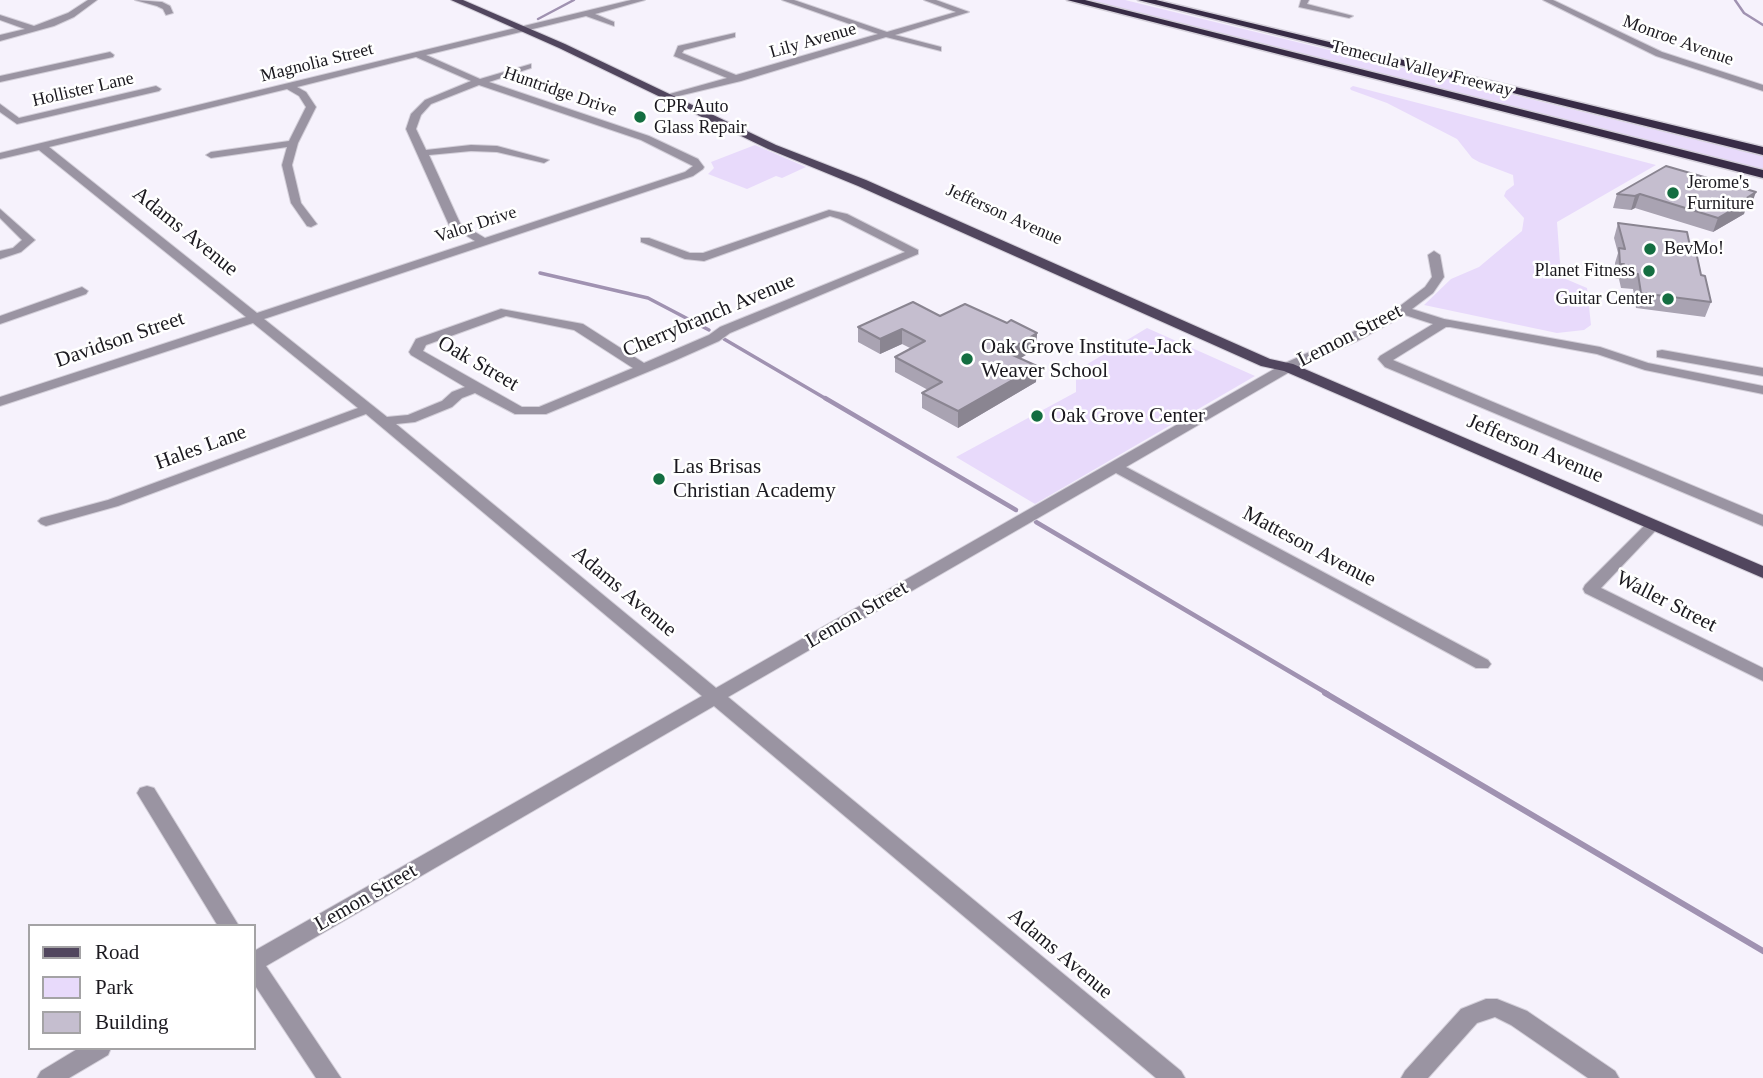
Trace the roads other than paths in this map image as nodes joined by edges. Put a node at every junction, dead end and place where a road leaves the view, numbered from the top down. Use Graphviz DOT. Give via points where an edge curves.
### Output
graph roads {
  1 [pos="93,0"];
  2 [pos="139,0"];
  3 [pos="455,0"];
  4 [pos="641,0"];
  5 [pos="786,0"];
  6 [pos="928,0"];
  7 [pos="1072,0"];
  8 [pos="1143,0"];
  9 [pos="1305,0"];
  10 [pos="1547,0"];
  11 [pos="169,13"];
  12 [pos="586,13"];
  13 [pos="1349,16"];
  14 [pos="0,17"];
  15 [pos="611,24"];
  16 [pos="522,28"];
  17 [pos="34,29"];
  18 [pos="732,35"];
  19 [pos="888,35"];
  20 [pos="0,37"];
  21 [pos="938,49"];
  22 [pos="416,54"];
  23 [pos="110,55"];
  24 [pos="528,66"];
  25 [pos="0,79"];
  26 [pos="738,79"];
  27 [pos="480,82"];
  28 [pos="289,86"];
  29 [pos="1763,88"];
  30 [pos="156,89"];
  31 [pos="669,97"];
  32 [pos="0,107"];
  33 [pos="699,110"];
  34 [pos="293,143"];
  35 [pos="41,146"];
  36 [pos="1763,151"];
  37 [pos="423,153"];
  38 [pos="211,155"];
  39 [pos="0,156"];
  40 [pos="544,160"];
  41 [pos="694,161"];
  42 [pos="1763,174"];
  43 [pos="862,183"];
  44 [pos="0,212"];
  45 [pos="311,224"];
  46 [pos="979,225"];
  47 [pos="645,240"];
  48 [pos="483,241"];
  49 [pos="0,255"];
  50 [pos="1434,255"];
  51 [pos="82,291"];
  52 [pos="1403,310"];
  53 [pos="254,317"];
  54 [pos="0,320"];
  55 [pos="1443,323"];
  56 [pos="1662,354"];
  57 [pos="1288,367"];
  58 [pos="642,368"];
  59 [pos="1763,372"];
  60 [pos="476,388"];
  61 [pos="1763,390"];
  62 [pos="0,402"];
  63 [pos="368,409"];
  64 [pos="520,411"];
  65 [pos="391,421"];
  66 [pos="1116,467"];
  67 [pos="46,521"];
  68 [pos="1763,521"];
  69 [pos="1653,525"];
  70 [pos="1763,573"];
  71 [pos="1482,664"];
  72 [pos="1763,675"];
  73 [pos="713,696"];
  74 [pos="148,793"];
  75 [pos="228,924"];
  76 [pos="256,963"];
  77 [pos="256,967"];
  78 [pos="97,1050"];
  79 [pos="49,1078"];
  80 [pos="329,1078"];
  81 [pos="1173,1078"];
  82 [pos="1413,1078"];
  83 [pos="1607,1078"];
  1 -- 17 [label="street" via="71,15"];
  2 -- 11 [label="street" via="159,4"];
  3 -- 16 [label="main road, Jefferson Avenue"];
  4 -- 12 [label="street, Magnolia Street"];
  5 -- 19 [label="street"];
  6 -- 19 [label="street, Lily Avenue" via="965,12"];
  7 -- 42 [label="highway, Temecula Valley Freeway"];
  8 -- 36 [label="highway, Temecula Valley Freeway"];
  9 -- 13 [label="street" via="1302,5"];
  10 -- 29 [label="street, Monroe Avenue" via="1641,47"];
  12 -- 15 [label="street"];
  12 -- 16 [label="street, Magnolia Street"];
  14 -- 17 [label="street"];
  16 -- 22 [label="street, Magnolia Street"];
  16 -- 31 [label="main road, Jefferson Avenue"];
  17 -- 20 [label="street"];
  18 -- 26 [label="street" via="681,48 677,54"];
  19 -- 21 [label="street"];
  19 -- 26 [label="street, Lily Avenue"];
  22 -- 27 [label="street, Huntridge Drive"];
  22 -- 28 [label="street, Magnolia Street"];
  23 -- 25 [label="street"];
  24 -- 27 [label="street"];
  26 -- 31 [label="street, Lily Avenue"];
  27 -- 37 [label="street" via="448,92 416,114 411,129"];
  27 -- 41 [label="street, Huntridge Drive" via="623,130"];
  28 -- 34 [label="street" via="303,94 311,107"];
  28 -- 35 [label="street, Magnolia Street"];
  30 -- 32 [label="street, Hollister Lane" via="17,121"];
  31 -- 33 [label="main road, Jefferson Avenue"];
  33 -- 43 [label="main road, Jefferson Avenue" via="772,148"];
  33 -- 46 [label="main road, Jefferson Avenue" via="721,114"];
  34 -- 38 [label="street"];
  34 -- 45 [label="street" via="287,165 296,204"];
  35 -- 39 [label="street, Magnolia Street"];
  35 -- 53 [label="street, Adams Avenue"];
  37 -- 40 [label="street" via="497,149"];
  37 -- 48 [label="street" via="455,225"];
  41 -- 48 [label="street, Valor Drive" via="699,167 689,174"];
  43 -- 46 [label="main road" via="962,223"];
  43 -- 57 [label="main road, Jefferson Avenue" via="1266,363"];
  44 -- 49 [label="street" via="29,240 18,250"];
  46 -- 57 [label="main road, Jefferson Avenue" via="1278,357"];
  47 -- 58 [label="street, Cherrybranch Avenue" via="689,257 704,257 829,213 914,252"];
  48 -- 53 [label="street, Valor Drive"];
  50 -- 52 [label="street, Lemon Street" via="1438,276 1429,290"];
  51 -- 54 [label="street"];
  52 -- 55 [label="street"];
  52 -- 57 [label="street, Lemon Street"];
  53 -- 62 [label="street, Davidson Street"];
  53 -- 63 [label="street, Adams Avenue"];
  55 -- 61 [label="street" via="1600,351 1645,366"];
  55 -- 68 [label="street" via="1385,359"];
  56 -- 59 [label="street"];
  57 -- 66 [label="street, Lemon Street"];
  57 -- 69 [label="main road, Jefferson Avenue"];
  58 -- 60 [label="street, Oak Street" via="578,327 505,312 421,342 416,352"];
  58 -- 64 [label="street, Cherrybranch Avenue" via="541,411"];
  60 -- 64 [label="street, Oak Street"];
  60 -- 65 [label="street" via="447,404 430,405 410,419"];
  63 -- 65 [label="street, Adams Avenue"];
  63 -- 67 [label="street, Hales Lane" via="113,503"];
  65 -- 73 [label="street, Adams Avenue"];
  66 -- 71 [label="street, Matteson Avenue"];
  66 -- 73 [label="street, Lemon Street"];
  69 -- 70 [label="main road, Jefferson Avenue"];
  69 -- 72 [label="street, Waller Street" via="1591,589"];
  73 -- 76 [label="street, Lemon Street"];
  73 -- 81 [label="street, Adams Avenue"];
  74 -- 75 [label="street"];
  77 -- 80 [label="street"];
  78 -- 79 [label="street"];
  82 -- 83 [label="street" via="1469,1016 1497,1008"];
}
